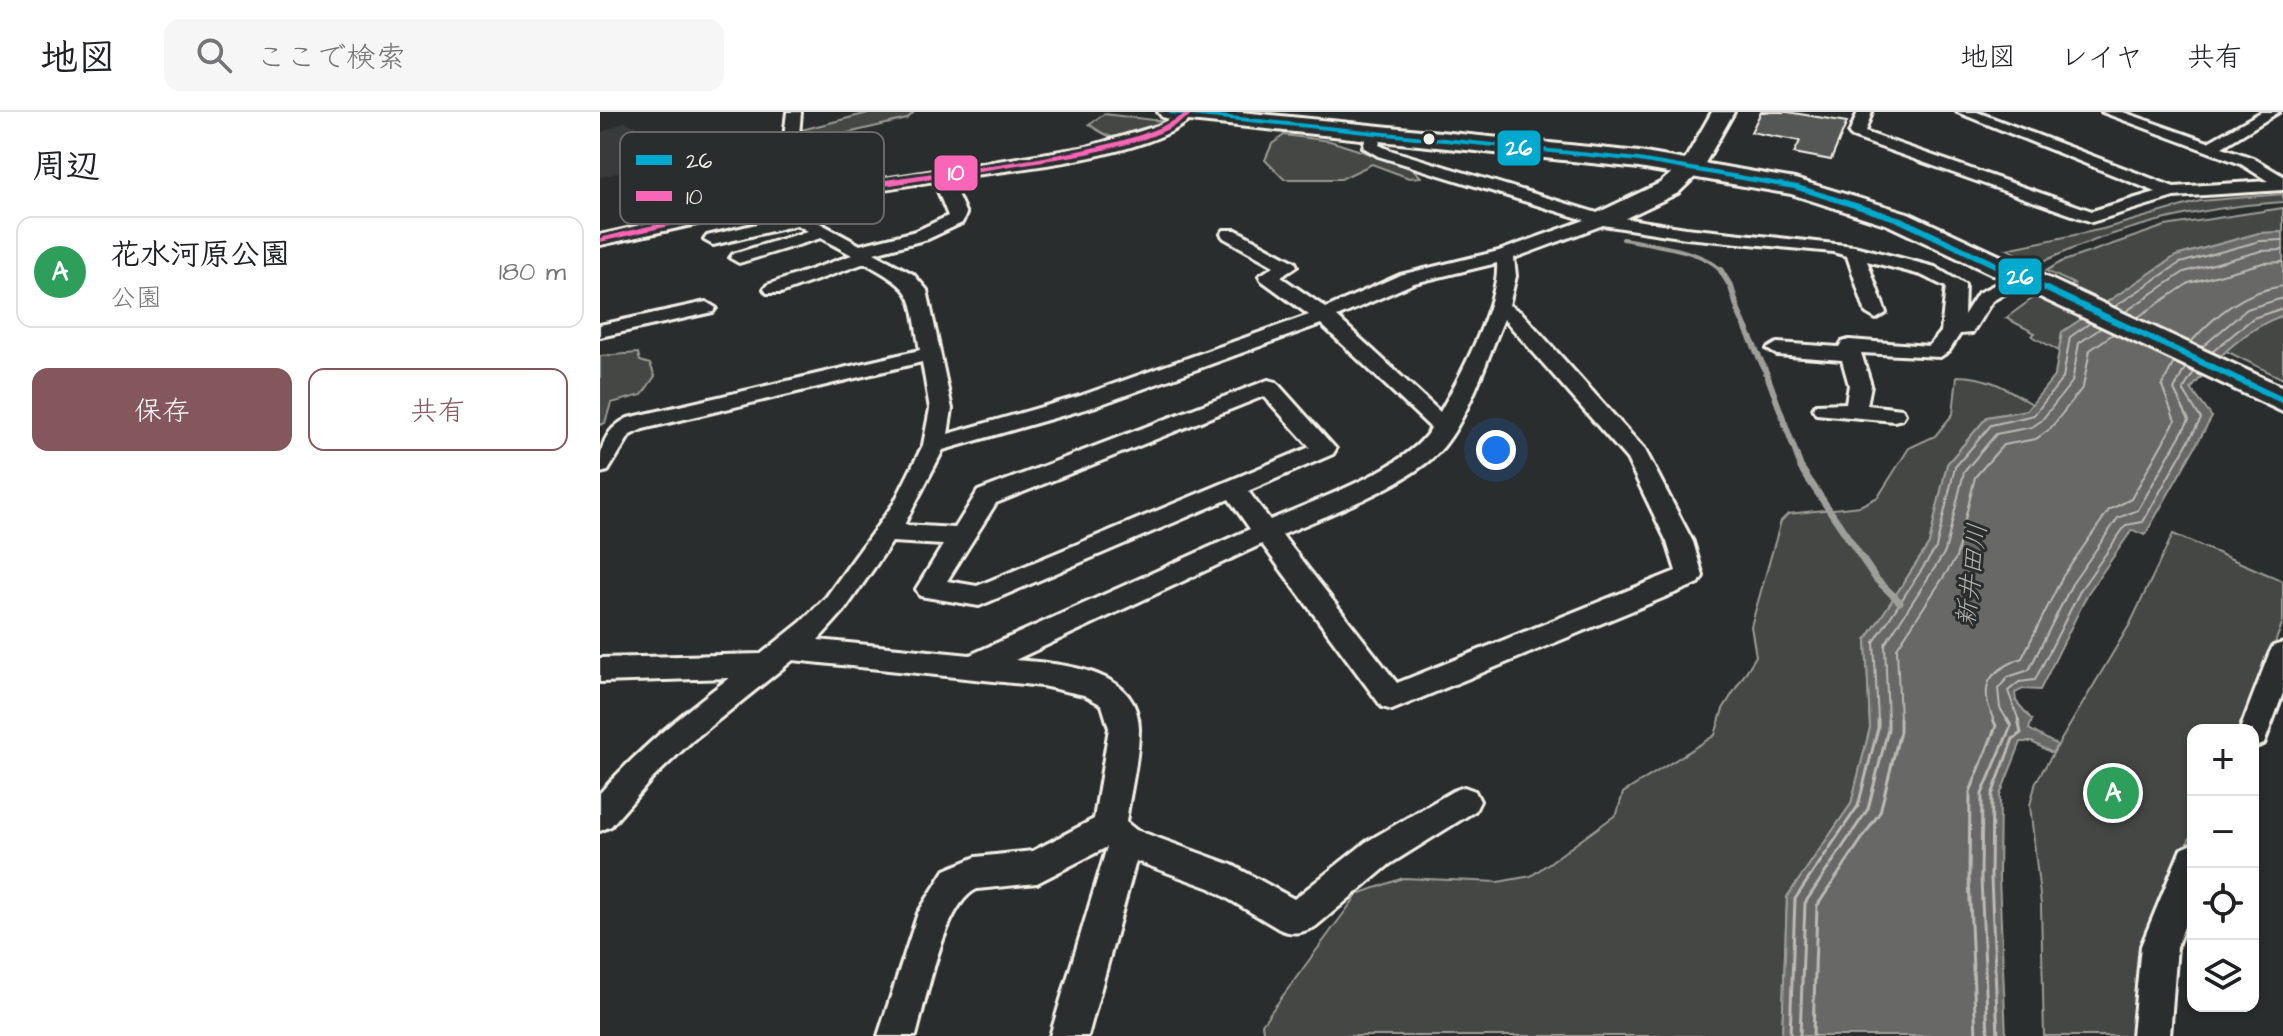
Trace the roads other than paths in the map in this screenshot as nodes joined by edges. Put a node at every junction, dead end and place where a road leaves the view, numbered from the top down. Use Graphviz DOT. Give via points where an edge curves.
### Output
graph roads {
  1 [pos="794,112"];
  2 [pos="1723,112"];
  3 [pos="1865,112"];
  4 [pos="1964,112"];
  5 [pos="2109,112"];
  6 [pos="1194,113"];
  7 [pos="2272,114"];
  8 [pos="794,132"];
  9 [pos="1375,133"];
  10 [pos="2211,147"];
  11 [pos="1692,167"];
  12 [pos="942,174"];
  13 [pos="2283,184"];
  14 [pos="884,188"];
  15 [pos="2172,192"];
  16 [pos="1602,220"];
  17 [pos="673,224"];
  18 [pos="694,224"];
  19 [pos="755,224"];
  20 [pos="812,224"];
  21 [pos="823,232"];
  22 [pos="1230,234"];
  23 [pos="600,240"];
  24 [pos="713,240"];
  25 [pos="1854,251"];
  26 [pos="863,254"];
  27 [pos="1505,255"];
  28 [pos="698,256"];
  29 [pos="739,258"];
  30 [pos="2038,283"];
  31 [pos="774,289"];
  32 [pos="1499,307"];
  33 [pos="706,308"];
  34 [pos="1876,313"];
  35 [pos="1324,316"];
  36 [pos="1953,326"];
  37 [pos="600,331"];
  38 [pos="1777,349"];
  39 [pos="932,353"];
  40 [pos="1851,354"];
  41 [pos="2283,401"];
  42 [pos="1824,409"];
  43 [pos="1855,411"];
  44 [pos="1894,414"];
  45 [pos="1444,428"];
  46 [pos="934,445"];
  47 [pos="600,465"];
  48 [pos="1233,488"];
  49 [pos="888,533"];
  50 [pos="1269,533"];
  51 [pos="961,537"];
  52 [pos="2283,654"];
  53 [pos="774,657"];
  54 [pos="601,666"];
  55 [pos="972,667"];
  56 [pos="2257,724"];
  57 [pos="1464,801"];
  58 [pos="600,816"];
  59 [pos="1117,835"];
  60 [pos="2190,868"];
  61 [pos="897,1036"];
  62 [pos="1069,1036"];
  63 [pos="2151,1036"];
  1 -- 8 [label="street"];
  2 -- 11 [label="street"];
  3 -- 15 [label="street" via="1857,134 2092,217"];
  4 -- 15 [label="street"];
  5 -- 10 [label="street"];
  6 -- 9 [label="main road"];
  6 -- 12 [label="street" via="1175,125 1106,147"];
  7 -- 10 [label="street"];
  9 -- 11 [label="main road"];
  9 -- 16 [label="street" via="1371,147 1384,153"];
  10 -- 13 [label="street" via="2247,161"];
  11 -- 16 [label="street" via="1669,188"];
  11 -- 30 [label="main road" via="1795,187 1898,219"];
  12 -- 14 [label="street"];
  12 -- 26 [label="street" via="956,219"];
  13 -- 15 [label="street"];
  16 -- 25 [label="street"];
  16 -- 27 [label="street"];
  17 -- 23 [label="street"];
  18 -- 28 [label="street"];
  19 -- 24 [label="street"];
  20 -- 21 [label="street"];
  21 -- 26 [label="street"];
  21 -- 29 [label="street"];
  22 -- 35 [label="street" via="1288,266 1268,276"];
  25 -- 34 [label="street"];
  25 -- 36 [label="street" via="1928,271 1956,285"];
  26 -- 31 [label="street"];
  26 -- 39 [label="street" via="917,290"];
  27 -- 32 [label="street" via="1507,276"];
  27 -- 35 [label="street" via="1407,279"];
  30 -- 36 [label="street" via="1985,297 1965,329"];
  30 -- 41 [label="main road"];
  32 -- 45 [label="street"];
  32 -- 50 [label="street" via="1515,317 1637,455 1680,542 1690,576 1392,698"];
  33 -- 37 [label="street"];
  35 -- 45 [label="street"];
  35 -- 46 [label="street" via="1088,401"];
  36 -- 40 [label="street" via="1943,347 1933,353 1849,346"];
  38 -- 40 [label="street"];
  39 -- 46 [label="street" via="941,409"];
  39 -- 47 [label="street" via="636,423 622,430"];
  40 -- 43 [label="street" via="1860,385"];
  42 -- 43 [label="street"];
  43 -- 44 [label="street"];
  45 -- 50 [label="street" via="1401,470"];
  46 -- 49 [label="street"];
  48 -- 50 [label="street"];
  48 -- 51 [label="street" via="979,596 929,589"];
  48 -- 51 [label="street" via="1325,449 1268,387 987,497"];
  49 -- 51 [label="street"];
  49 -- 53 [label="street" via="835,604"];
  50 -- 55 [label="street"];
  52 -- 56 [label="street"];
  53 -- 54 [label="street"];
  53 -- 55 [label="street"];
  53 -- 58 [label="street" via="681,732"];
  55 -- 59 [label="street" via="1042,674 1090,684 1112,696 1124,728"];
  57 -- 59 [label="street" via="1378,853 1303,915 1291,917 1220,876"];
  59 -- 61 [label="street" via="1037,867 976,873 957,881 935,913"];
  59 -- 62 [label="street"];
  60 -- 63 [label="street" via="2159,946"];
}
